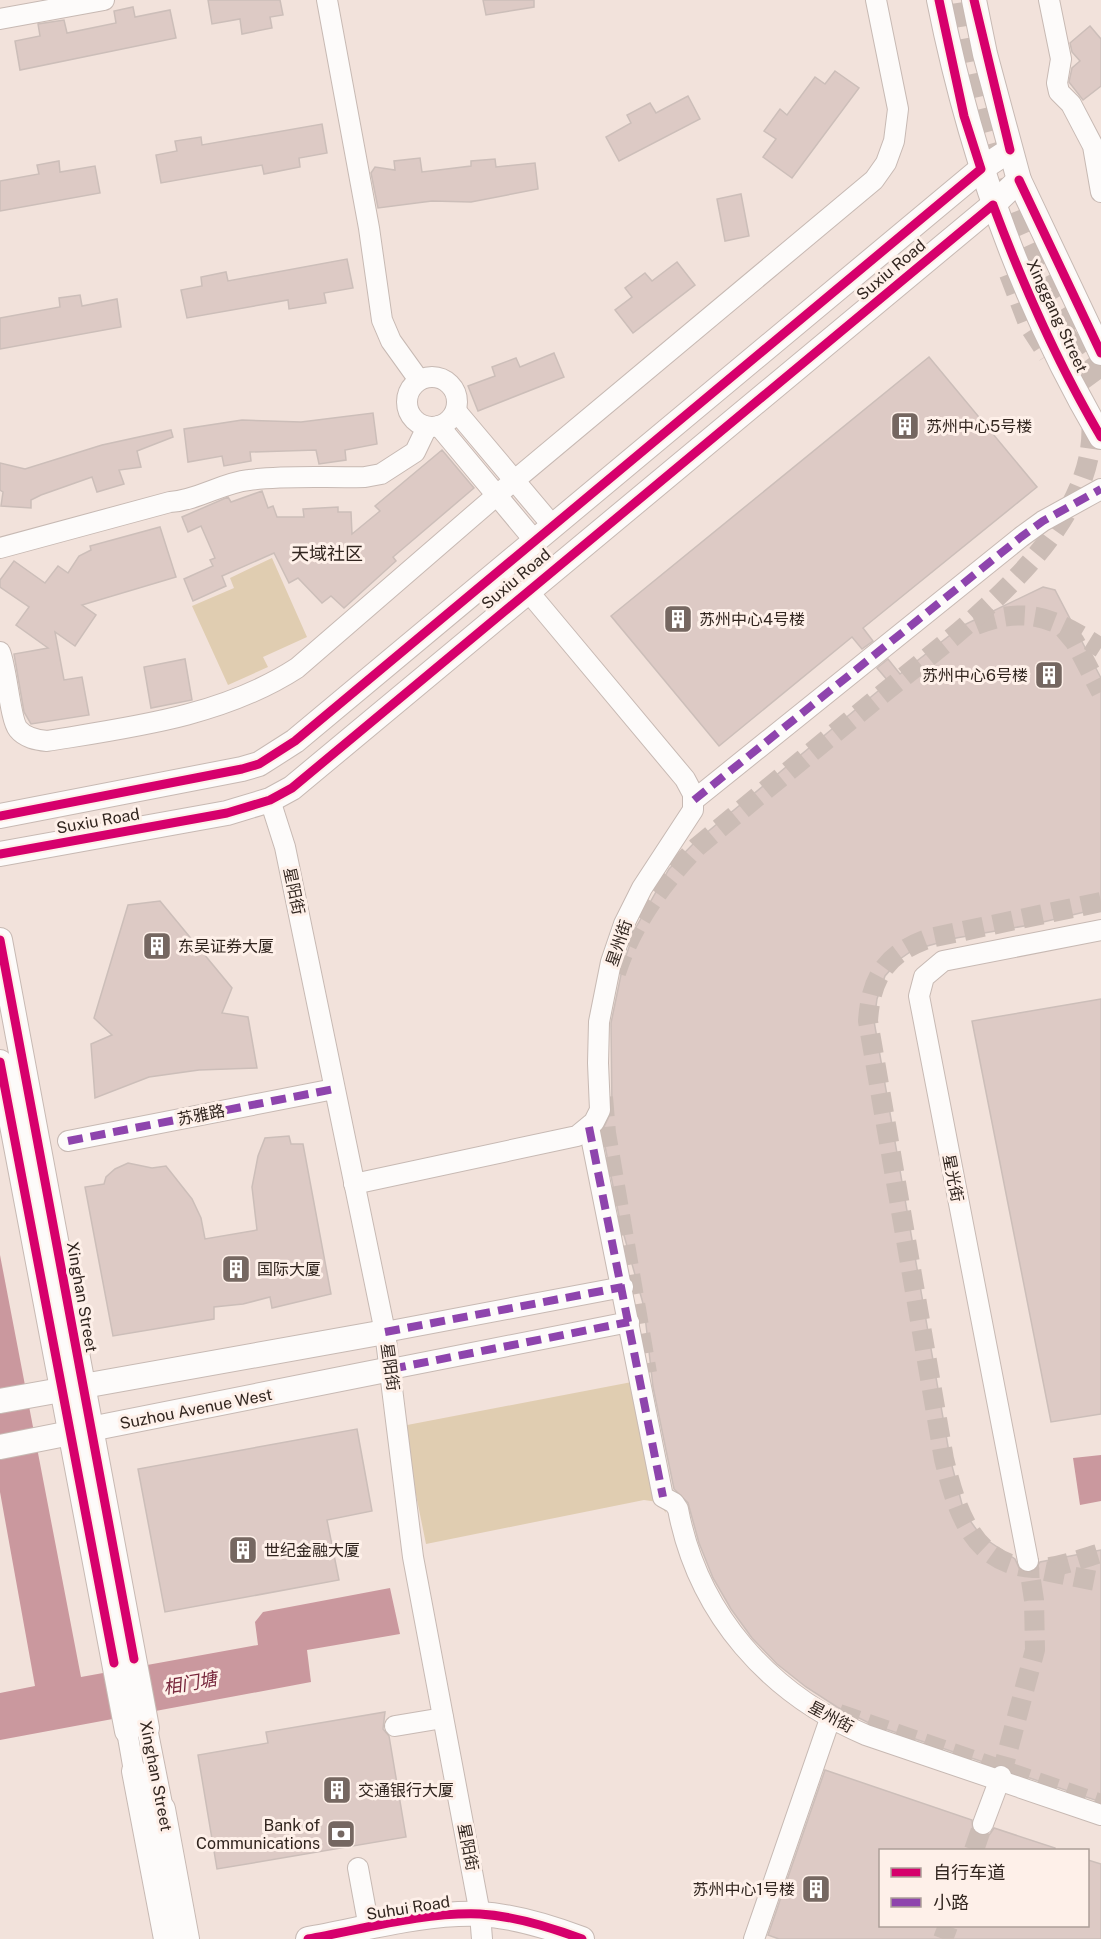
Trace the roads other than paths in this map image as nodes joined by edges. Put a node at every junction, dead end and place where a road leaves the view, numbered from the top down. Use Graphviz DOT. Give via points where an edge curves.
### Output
graph roads {
  1 [pos="104,0"];
  2 [pos="327,0"];
  3 [pos="876,0"];
  4 [pos="939,0"];
  5 [pos="974,0"];
  6 [pos="1049,0"];
  7 [pos="0,19"];
  8 [pos="1010,150"];
  9 [pos="981,169"];
  10 [pos="1019,180"];
  11 [pos="1101,192"];
  12 [pos="993,205"];
  13 [pos="1101,353"];
  14 [pos="419,380"];
  15 [pos="456,411"];
  16 [pos="433,427"];
  17 [pos="1101,437"];
  18 [pos="514,481"];
  19 [pos="1101,489"];
  20 [pos="497,495"];
  21 [pos="543,532"];
  22 [pos="0,548"];
  23 [pos="527,590"];
  24 [pos="0,652"];
  25 [pos="270,800"];
  26 [pos="694,800"];
  27 [pos="0,816"];
  28 [pos="0,854"];
  29 [pos="1101,930"];
  30 [pos="0,940"];
  31 [pos="0,1062"];
  32 [pos="334,1089"];
  33 [pos="589,1127"];
  34 [pos="68,1141"];
  35 [pos="8,1152"];
  36 [pos="354,1184"];
  37 [pos="622,1287"];
  38 [pos="629,1322"];
  39 [pos="385,1332"];
  40 [pos="391,1369"];
  41 [pos="73,1389"];
  42 [pos="0,1401"];
  43 [pos="70,1434"];
  44 [pos="0,1447"];
  45 [pos="1028,1561"];
  46 [pos="443,1718"];
  47 [pos="830,1719"];
  48 [pos="395,1726"];
  49 [pos="137,1729"];
  50 [pos="134,1771"];
  51 [pos="1000,1779"];
  52 [pos="162,1809"];
  53 [pos="1101,1815"];
  54 [pos="983,1824"];
  55 [pos="358,1868"];
  56 [pos="480,1914"];
  57 [pos="369,1928"];
  58 [pos="166,1939"];
  59 [pos="187,1939"];
  60 [pos="308,1939"];
  61 [pos="483,1939"];
  62 [pos="582,1939"];
  63 [pos="754,1939"];
  1 -- 7 [label="street"];
  2 -- 14 [label="street" via="382,320 391,341"];
  3 -- 18 [label="street" via="898,110 894,141 874,180"];
  4 -- 9 [label="main road, Xinggang Street" via="964,116"];
  5 -- 8 [label="main road, Xinggang Street"];
  6 -- 11 [label="street" via="1061,59 1059,92 1071,104 1093,146"];
  8 -- 9 [label="main road, Suxiu Road"];
  8 -- 10 [label="main road, Xinggang Street"];
  9 -- 12 [label="main road, Xinggang Street"];
  9 -- 21 [label="main road, Suxiu Road"];
  10 -- 12 [label="main road, Suxiu Road"];
  10 -- 13 [label="main road, Xinggang Street"];
  12 -- 17 [label="main road, Xinggang Street" via="1053,348"];
  12 -- 23 [label="main road, Suxiu Road"];
  14 -- 15 [label="street" via="435,376 449,383 457,396"];
  14 -- 16 [label="street" via="409,391 407,406 414,420"];
  15 -- 16 [label="street" via="446,423"];
  15 -- 18 [label="street"];
  16 -- 20 [label="street"];
  16 -- 22 [label="street" via="415,452 381,474 250,480 225,485 189,501 170,502"];
  18 -- 20 [label="street"];
  18 -- 21 [label="street"];
  19 -- 26 [label="street" via="1022,537"];
  20 -- 21 [label="street"];
  20 -- 24 [label="street" via="297,668 219,707 104,732 47,741 35,739 15,726"];
  21 -- 27 [label="main road, Suxiu Road" via="295,741 259,764"];
  23 -- 25 [label="main road, Suxiu Road" via="313,772"];
  23 -- 26 [label="street" via="684,779"];
  25 -- 28 [label="main road, Suxiu Road" via="226,813"];
  25 -- 32 [label="street, 星阳街" via="285,847"];
  26 -- 33 [label="street, 星州街" via="688,821 647,879 617,943 599,1022 600,1110"];
  29 -- 45 [label="street, 星光街" via="944,961 924,977 919,996"];
  30 -- 41 [label="main road, Xinghan Street"];
  31 -- 35 [label="main road, Xinghan Street"];
  32 -- 34 [label="street, 苏雅路"];
  32 -- 36 [label="street, 星阳街"];
  33 -- 36 [label="street" via="577,1136"];
  33 -- 37 [label="street"];
  35 -- 41 [label="main road, Xinghan Street"];
  36 -- 39 [label="street, 星阳街"];
  37 -- 38 [label="street"];
  37 -- 39 [label="street"];
  38 -- 40 [label="street"];
  38 -- 47 [label="street, 星州街" via="663,1497 678,1509 698,1574 727,1626 752,1657 780,1685"];
  39 -- 40 [label="street, 星阳街"];
  39 -- 41 [label="main road"];
  40 -- 43 [label="main road, Suzhou Avenue West"];
  40 -- 46 [label="street, 星阳街" via="413,1557"];
  41 -- 42 [label="main road"];
  41 -- 43 [label="main road, Xinghan Street"];
  43 -- 44 [label="main road, Suzhou Avenue West"];
  43 -- 49 [label="main road, Xinghan Street"];
  46 -- 48 [label="street"];
  46 -- 56 [label="street, 星阳街"];
  47 -- 51 [label="street, 星州街" via="866,1735"];
  47 -- 63 [label="street"];
  49 -- 50 [label="street, Xinghan Street"];
  49 -- 52 [label="street, Xinghan Street"];
  50 -- 58 [label="main road, Xinghan Street"];
  51 -- 53 [label="street, 星州街"];
  51 -- 54 [label="street"];
  52 -- 59 [label="main road, Xinghan Street"];
  55 -- 57 [label="street"];
  56 -- 57 [label="main road, Suhui Road"];
  56 -- 61 [label="street, 星阳街"];
  56 -- 62 [label="main road, Suhui Road" via="520,1920"];
  57 -- 60 [label="main road, Suhui Road"];
}
